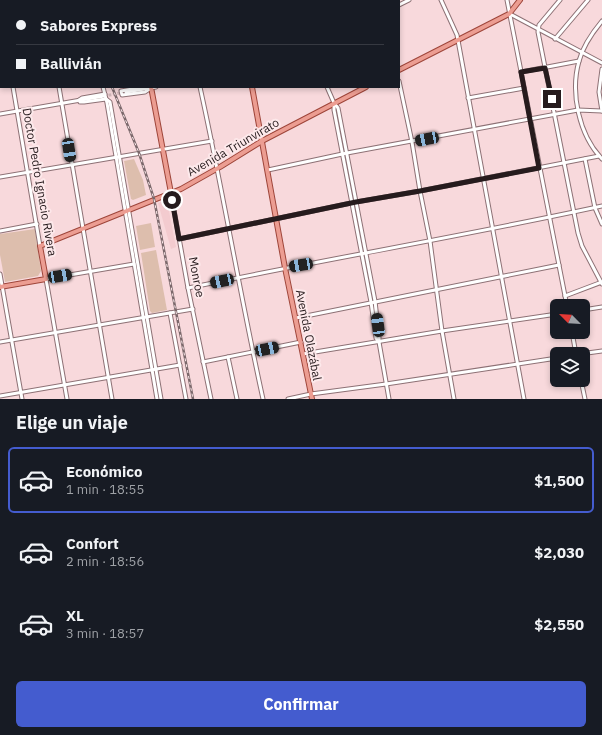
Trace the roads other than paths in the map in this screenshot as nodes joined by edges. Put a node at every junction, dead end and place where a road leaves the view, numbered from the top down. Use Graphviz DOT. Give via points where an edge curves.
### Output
graph roads {
  1 [pos="409,0"];
  2 [pos="441,0"];
  3 [pos="507,0"];
  4 [pos="520,0"];
  5 [pos="560,0"];
  6 [pos="588,0"];
  7 [pos="400,4"];
  8 [pos="509,14"];
  9 [pos="602,21"];
  10 [pos="538,30"];
  11 [pos="555,39"];
  12 [pos="458,41"];
  13 [pos="582,52"];
  14 [pos="579,61"];
  15 [pos="602,63"];
  16 [pos="545,68"];
  17 [pos="602,69"];
  18 [pos="400,70"];
  19 [pos="521,72"];
  20 [pos="400,86"];
  21 [pos="13,88"];
  22 [pos="59,88"];
  23 [pos="103,88"];
  24 [pos="138,88"];
  25 [pos="146,88"];
  26 [pos="150,88"];
  27 [pos="151,88"];
  28 [pos="200,88"];
  29 [pos="252,88"];
  30 [pos="327,88"];
  31 [pos="364,88"];
  32 [pos="524,88"];
  33 [pos="126,92"];
  34 [pos="105,96"];
  35 [pos="468,98"];
  36 [pos="334,103"];
  37 [pos="61,104"];
  38 [pos="578,110"];
  39 [pos="18,111"];
  40 [pos="602,111"];
  41 [pos="0,114"];
  42 [pos="555,114"];
  43 [pos="530,119"];
  44 [pos="474,130"];
  45 [pos="212,141"];
  46 [pos="262,141"];
  47 [pos="412,142"];
  48 [pos="164,149"];
  49 [pos="347,153"];
  50 [pos="343,154"];
  51 [pos="117,157"];
  52 [pos="601,158"];
  53 [pos="585,159"];
  54 [pos="565,164"];
  55 [pos="71,165"];
  56 [pos="539,168"];
  57 [pos="217,169"];
  58 [pos="268,170"];
  59 [pos="28,172"];
  60 [pos="0,177"];
  61 [pos="483,179"];
  62 [pos="420,191"];
  63 [pos="171,192"];
  64 [pos="354,202"];
  65 [pos="602,206"];
  66 [pos="595,208"];
  67 [pos="126,210"];
  68 [pos="574,212"];
  69 [pos="549,217"];
  70 [pos="277,218"];
  71 [pos="36,224"];
  72 [pos="602,224"];
  73 [pos="492,228"];
  74 [pos="82,229"];
  75 [pos="228,229"];
  76 [pos="0,231"];
  77 [pos="179,239"];
  78 [pos="430,241"];
  79 [pos="40,246"];
  80 [pos="363,254"];
  81 [pos="135,264"];
  82 [pos="558,265"];
  83 [pos="286,268"];
  84 [pos="89,271"];
  85 [pos="0,274"];
  86 [pos="502,276"];
  87 [pos="238,278"];
  88 [pos="46,279"];
  89 [pos="602,283"];
  90 [pos="1,286"];
  91 [pos="188,288"];
  92 [pos="437,289"];
  93 [pos="565,296"];
  94 [pos="566,299"];
  95 [pos="373,302"];
  96 [pos="602,307"];
  97 [pos="193,309"];
  98 [pos="590,309"];
  99 [pos="170,313"];
  100 [pos="550,315"];
  101 [pos="145,318"];
  102 [pos="296,318"];
  103 [pos="510,322"];
  104 [pos="99,325"];
  105 [pos="442,331"];
  106 [pos="55,332"];
  107 [pos="11,340"];
  108 [pos="0,342"];
  109 [pos="301,342"];
  110 [pos="379,342"];
  111 [pos="602,350"];
  112 [pos="252,352"];
  113 [pos="590,352"];
  114 [pos="303,354"];
  115 [pos="228,357"];
  116 [pos="550,359"];
  117 [pos="203,362"];
  118 [pos="518,364"];
  119 [pos="180,365"];
  120 [pos="154,370"];
  121 [pos="450,374"];
  122 [pos="108,377"];
  123 [pos="386,384"];
  124 [pos="64,385"];
  125 [pos="582,387"];
  126 [pos="20,392"];
  127 [pos="0,396"];
  128 [pos="312,397"];
  129 [pos="22,399"];
  130 [pos="67,399"];
  131 [pos="112,399"];
  132 [pos="157,399"];
  133 [pos="161,399"];
  134 [pos="186,399"];
  135 [pos="211,399"];
  136 [pos="237,399"];
  137 [pos="263,399"];
  138 [pos="288,399"];
  139 [pos="389,399"];
  140 [pos="454,399"];
  141 [pos="524,399"];
  142 [pos="585,399"];
  1 -- 7 [label="street"];
  2 -- 12 [label="street"];
  3 -- 8 [label="street"];
  4 -- 8 [label="main road"];
  5 -- 10 [label="street" via="540,23"];
  6 -- 11 [label="street"];
  8 -- 10 [label="street"];
  8 -- 12 [label="main road"];
  8 -- 19 [label="street"];
  9 -- 13 [label="street"];
  10 -- 11 [label="street"];
  10 -- 16 [label="street"];
  11 -- 13 [label="street"];
  12 -- 18 [label="main road"];
  12 -- 35 [label="street"];
  13 -- 14 [label="street"];
  13 -- 15 [label="street"];
  14 -- 16 [label="street"];
  14 -- 38 [label="street" via="576,79"];
  16 -- 19 [label="street"];
  16 -- 42 [label="street"];
  17 -- 40 [label="street"];
  19 -- 32 [label="street"];
  20 -- 47 [label="street"];
  21 -- 39 [label="street, Doctor Pedro Ignacio Rivera"];
  22 -- 37 [label="street"];
  23 -- 34 [label="street"];
  24 -- 26 [label="street" via="121,91 122,95 145,92"];
  25 -- 33 [label="street"];
  27 -- 48 [label="main road, Monroe"];
  28 -- 45 [label="street"];
  29 -- 46 [label="main road, Avenida Olazábal"];
  30 -- 36 [label="street"];
  31 -- 36 [label="main road, Avenida Triunvirato"];
  32 -- 35 [label="street"];
  32 -- 43 [label="street"];
  34 -- 37 [label="street" via="82,98"];
  34 -- 51 [label="street"];
  35 -- 44 [label="street"];
  36 -- 46 [label="main road, Avenida Triunvirato"];
  36 -- 49 [label="street" via="338,108"];
  36 -- 50 [label="street"];
  37 -- 39 [label="street"];
  37 -- 55 [label="street"];
  38 -- 40 [label="street"];
  38 -- 42 [label="street"];
  38 -- 52 [label="street" via="587,136"];
  39 -- 41 [label="street"];
  39 -- 59 [label="street, Doctor Pedro Ignacio Rivera"];
  42 -- 43 [label="street"];
  42 -- 54 [label="street"];
  43 -- 44 [label="street"];
  43 -- 56 [label="street"];
  44 -- 47 [label="street"];
  44 -- 61 [label="street"];
  45 -- 48 [label="street"];
  45 -- 57 [label="street"];
  46 -- 57 [label="main road, Avenida Triunvirato"];
  46 -- 58 [label="main road, Avenida Olazábal"];
  47 -- 49 [label="street"];
  47 -- 62 [label="street"];
  48 -- 51 [label="street"];
  48 -- 63 [label="main road, Monroe"];
  49 -- 50 [label="street"];
  49 -- 64 [label="street"];
  50 -- 58 [label="street"];
  50 -- 64 [label="street"];
  51 -- 55 [label="street"];
  51 -- 67 [label="street"];
  52 -- 53 [label="street"];
  53 -- 54 [label="street"];
  53 -- 66 [label="street"];
  54 -- 56 [label="street"];
  54 -- 68 [label="street"];
  55 -- 59 [label="street"];
  55 -- 74 [label="street"];
  56 -- 61 [label="street"];
  56 -- 69 [label="street"];
  57 -- 63 [label="main road, Avenida Triunvirato"];
  57 -- 75 [label="street"];
  58 -- 70 [label="main road, Avenida Olazábal"];
  59 -- 60 [label="street"];
  59 -- 71 [label="street, Doctor Pedro Ignacio Rivera"];
  61 -- 62 [label="street"];
  61 -- 73 [label="street"];
  62 -- 64 [label="street"];
  62 -- 78 [label="street"];
  63 -- 67 [label="main road, Avenida Triunvirato"];
  63 -- 77 [label="street, Monroe"];
  64 -- 70 [label="street"];
  64 -- 80 [label="street"];
  65 -- 66 [label="street"];
  66 -- 68 [label="street"];
  66 -- 72 [label="street"];
  67 -- 74 [label="main road, Avenida Triunvirato"];
  67 -- 81 [label="street"];
  68 -- 69 [label="street"];
  68 -- 89 [label="street" via="579,238"];
  69 -- 73 [label="street"];
  69 -- 82 [label="street"];
  70 -- 75 [label="street"];
  70 -- 83 [label="main road, Avenida Olazábal"];
  71 -- 76 [label="street"];
  71 -- 79 [label="street, Doctor Pedro Ignacio Rivera"];
  73 -- 78 [label="street"];
  73 -- 86 [label="street"];
  74 -- 79 [label="main road, Avenida Triunvirato"];
  74 -- 84 [label="street"];
  75 -- 77 [label="street"];
  75 -- 87 [label="street"];
  77 -- 91 [label="street, Monroe"];
  78 -- 80 [label="street"];
  78 -- 92 [label="street"];
  79 -- 88 [label="main road, Doctor Pedro Ignacio Rivera"];
  80 -- 83 [label="street"];
  80 -- 95 [label="street"];
  81 -- 84 [label="street"];
  81 -- 101 [label="street"];
  82 -- 86 [label="street"];
  82 -- 93 [label="street"];
  83 -- 87 [label="street"];
  83 -- 102 [label="main road, Avenida Olazábal"];
  84 -- 88 [label="street"];
  84 -- 104 [label="street"];
  85 -- 90 [label="street"];
  86 -- 92 [label="street"];
  86 -- 103 [label="street"];
  87 -- 91 [label="street"];
  87 -- 112 [label="street"];
  88 -- 90 [label="main road"];
  88 -- 106 [label="street, Doctor Pedro Ignacio Rivera"];
  89 -- 93 [label="street"];
  90 -- 107 [label="street"];
  91 -- 97 [label="street, Monroe"];
  92 -- 95 [label="street"];
  92 -- 105 [label="street"];
  93 -- 94 [label="street"];
  95 -- 102 [label="street"];
  95 -- 110 [label="street" via="376,338"];
  96 -- 98 [label="street"];
  97 -- 99 [label="street"];
  97 -- 117 [label="street, Monroe"];
  99 -- 101 [label="street"];
  99 -- 119 [label="street"];
  100 -- 103 [label="street"];
  101 -- 104 [label="street"];
  101 -- 120 [label="street"];
  102 -- 109 [label="main road, Avenida Olazábal"];
  103 -- 105 [label="street"];
  103 -- 118 [label="street"];
  104 -- 106 [label="street"];
  104 -- 122 [label="street"];
  105 -- 110 [label="street"];
  105 -- 121 [label="street"];
  106 -- 107 [label="street"];
  106 -- 124 [label="street, Doctor Pedro Ignacio Rivera"];
  107 -- 108 [label="street"];
  107 -- 126 [label="street"];
  109 -- 112 [label="street"];
  109 -- 114 [label="main road, Avenida Olazábal"];
  110 -- 114 [label="street"];
  110 -- 123 [label="street"];
  111 -- 113 [label="street"];
  112 -- 115 [label="street"];
  112 -- 137 [label="street"];
  114 -- 128 [label="main road, Avenida Olazábal"];
  115 -- 117 [label="street"];
  115 -- 136 [label="street"];
  116 -- 118 [label="street"];
  117 -- 135 [label="street, Monroe"];
  118 -- 121 [label="street"];
  118 -- 141 [label="street"];
  119 -- 120 [label="street"];
  119 -- 134 [label="street"];
  120 -- 122 [label="street"];
  120 -- 132 [label="street"];
  120 -- 133 [label="street"];
  121 -- 123 [label="street"];
  121 -- 140 [label="street"];
  122 -- 124 [label="street"];
  122 -- 131 [label="street"];
  123 -- 128 [label="street"];
  123 -- 139 [label="street"];
  124 -- 126 [label="street"];
  124 -- 130 [label="street, Doctor Pedro Ignacio Rivera"];
  125 -- 142 [label="street"];
  126 -- 127 [label="street"];
  126 -- 129 [label="street"];
  128 -- 138 [label="street"];
}
